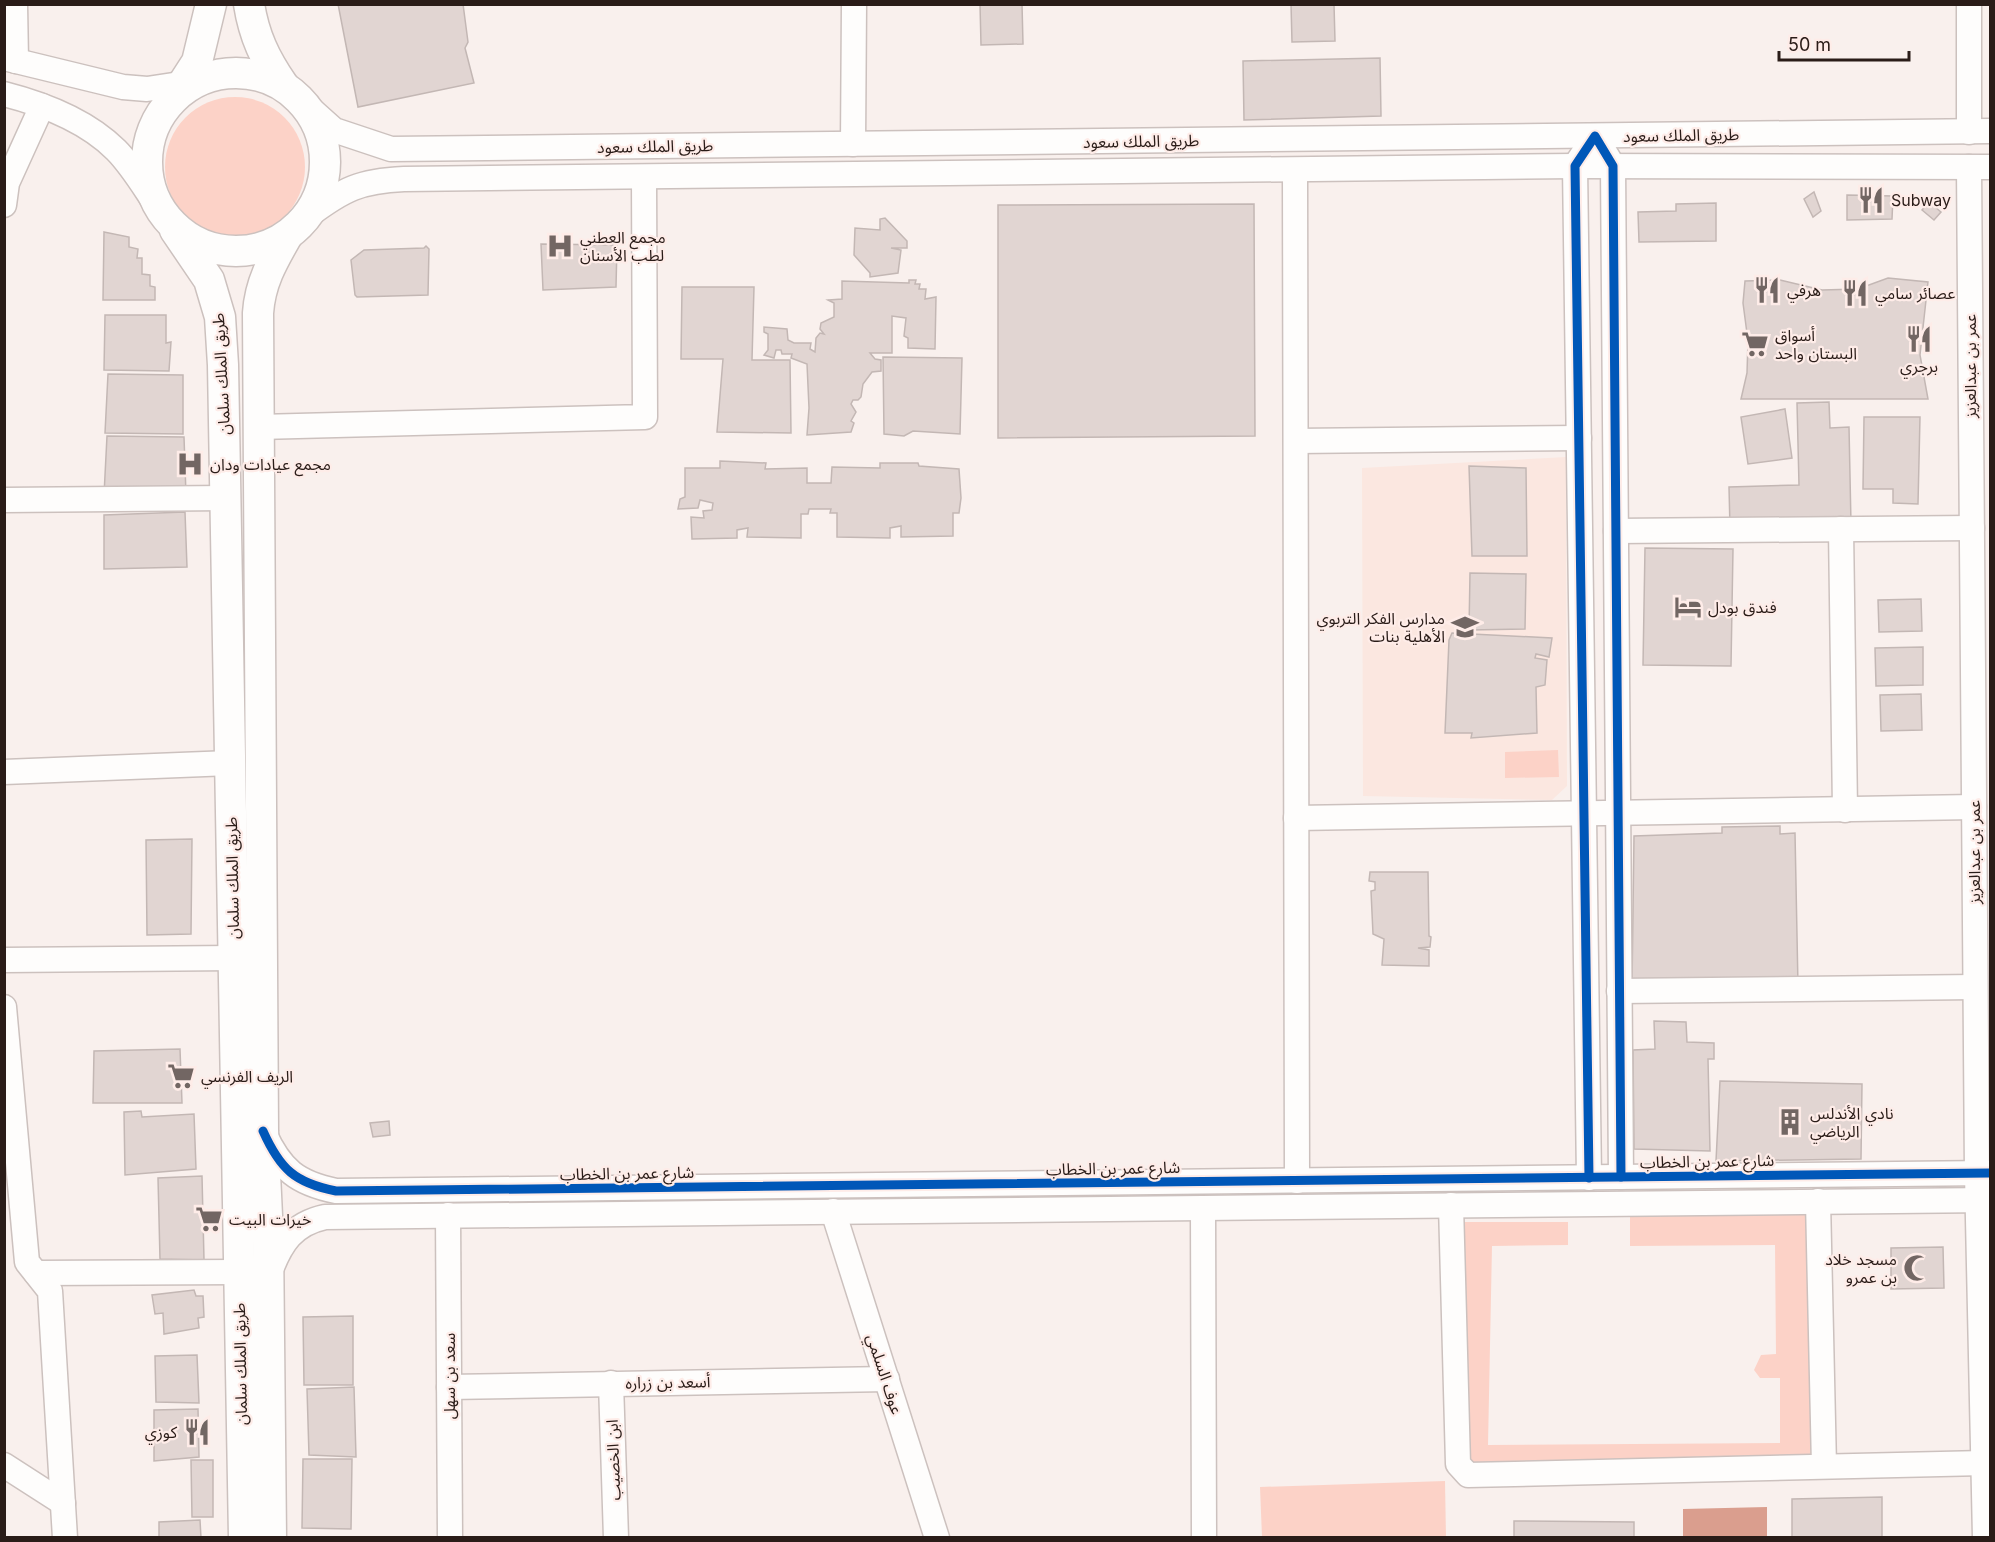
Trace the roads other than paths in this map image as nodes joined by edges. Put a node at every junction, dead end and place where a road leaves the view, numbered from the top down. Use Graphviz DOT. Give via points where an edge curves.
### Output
graph roads {
  1 [pos="15,4"];
  2 [pos="212,4"];
  3 [pos="249,4"];
  4 [pos="854,4"];
  5 [pos="1969,4"];
  6 [pos="10,60"];
  7 [pos="185,87"];
  8 [pos="4,94"];
  9 [pos="294,95"];
  10 [pos="42,106"];
  11 [pos="1980,131"];
  12 [pos="1595,136"];
  13 [pos="853,144"];
  14 [pos="1575,166"];
  15 [pos="1613,166"];
  16 [pos="1980,167"];
  17 [pos="1295,170"];
  18 [pos="644,177"];
  19 [pos="4,205"];
  20 [pos="157,206"];
  21 [pos="309,215"];
  22 [pos="175,230"];
  23 [pos="287,236"];
  24 [pos="259,427"];
  25 [pos="1578,438"];
  26 [pos="1296,441"];
  27 [pos="226,498"];
  28 [pos="4,500"];
  29 [pos="1972,528"];
  30 [pos="1841,529"];
  31 [pos="1616,531"];
  32 [pos="230,763"];
  33 [pos="4,772"];
  34 [pos="1974,807"];
  35 [pos="1845,810"];
  36 [pos="1618,812"];
  37 [pos="1583,813"];
  38 [pos="1296,818"];
  39 [pos="234,958"];
  40 [pos="4,960"];
  41 [pos="1975,987"];
  42 [pos="1619,991"];
  43 [pos="4,1007"];
  44 [pos="263,1131"];
  45 [pos="1984,1174"];
  46 [pos="1621,1177"];
  47 [pos="1589,1178"];
  48 [pos="1297,1181"];
  49 [pos="1984,1200"];
  50 [pos="1818,1201"];
  51 [pos="1451,1205"];
  52 [pos="1203,1208"];
  53 [pos="833,1211"];
  54 [pos="448,1215"];
  55 [pos="14,1224"];
  56 [pos="239,1272"];
  57 [pos="36,1273"];
  58 [pos="268,1277"];
  59 [pos="887,1379"];
  60 [pos="611,1383"];
  61 [pos="449,1387"];
  62 [pos="1984,1463"];
  63 [pos="4,1465"];
  64 [pos="1824,1466"];
  65 [pos="63,1503"];
  66 [pos="65,1538"];
  67 [pos="244,1538"];
  68 [pos="271,1538"];
  69 [pos="450,1538"];
  70 [pos="615,1538"];
  71 [pos="937,1538"];
  72 [pos="1204,1538"];
  73 [pos="1985,1538"];
  1 -- 6 [label="street"];
  2 -- 7 [label="main road"];
  3 -- 9 [label="main road" via="264,59"];
  4 -- 13 [label="street"];
  5 -- 11 [label="street"];
  6 -- 7 [label="street" via="123,87"];
  7 -- 9 [label="main road" via="227,72 256,74"];
  7 -- 20 [label="main road" via="156,120 147,148 147,178"];
  8 -- 10 [label="street"];
  9 -- 13 [label="street, طريق الملك سعود" via="334,130 392,149"];
  9 -- 21 [label="main road" via="320,130 326,159 322,188"];
  10 -- 19 [label="street" via="7,183"];
  10 -- 20 [label="street" via="87,128 115,149"];
  11 -- 12 [label="street, طريق الملك سعود"];
  12 -- 13 [label="street, طريق الملك سعود"];
  12 -- 14 [label="street"];
  12 -- 15 [label="street"];
  14 -- 15 [label="street, طريق الملك سعود"];
  14 -- 17 [label="street, طريق الملك سعود"];
  14 -- 25 [label="street"];
  15 -- 16 [label="street, طريق الملك سعود"];
  15 -- 31 [label="street"];
  16 -- 29 [label="street, عمر بن عبدالعزيز"];
  17 -- 18 [label="street, طريق الملك سعود"];
  17 -- 26 [label="street"];
  18 -- 21 [label="street, طريق الملك سعود" via="384,180 357,184"];
  18 -- 24 [label="street" via="645,417"];
  20 -- 22 [label="main road"];
  21 -- 23 [label="main road"];
  22 -- 23 [label="main road" via="201,246 230,252 260,249"];
  22 -- 27 [label="main road, طريق الملك سلمان" via="209,280 220,317"];
  23 -- 24 [label="main road, طريق الملك سلمان" via="259,291"];
  24 -- 44 [label="main road, طريق الملك سلمان"];
  25 -- 26 [label="street"];
  25 -- 37 [label="street"];
  26 -- 38 [label="street"];
  27 -- 28 [label="street"];
  27 -- 32 [label="main road, طريق الملك سلمان"];
  29 -- 30 [label="street"];
  29 -- 34 [label="street, عمر بن عبدالعزيز"];
  30 -- 31 [label="street"];
  30 -- 35 [label="street"];
  31 -- 36 [label="street"];
  32 -- 33 [label="street"];
  32 -- 39 [label="main road, طريق الملك سلمان"];
  34 -- 35 [label="street"];
  34 -- 41 [label="street, عمر بن عبدالعزيز"];
  35 -- 36 [label="street"];
  36 -- 37 [label="street"];
  36 -- 42 [label="street"];
  37 -- 38 [label="street"];
  37 -- 47 [label="street"];
  38 -- 48 [label="street"];
  39 -- 40 [label="street"];
  39 -- 56 [label="main road, طريق الملك سلمان"];
  41 -- 42 [label="street"];
  41 -- 45 [label="street, عمر بن عبدالعزيز"];
  42 -- 46 [label="street"];
  43 -- 55 [label="street"];
  44 -- 48 [label="street, شارع عمر بن الخطاب" via="290,1173 301,1181 336,1191"];
  44 -- 58 [label="main road, طريق الملك سلمان"];
  45 -- 46 [label="street, شارع عمر بن الخطاب"];
  45 -- 49 [label="street, عمر بن عبدالعزيز"];
  46 -- 47 [label="street, شارع عمر بن الخطاب"];
  47 -- 48 [label="street, شارع عمر بن الخطاب"];
  49 -- 50 [label="street"];
  49 -- 62 [label="street, عمر بن عبدالعزيز"];
  50 -- 51 [label="street"];
  50 -- 64 [label="street"];
  51 -- 52 [label="street"];
  51 -- 64 [label="street" via="1458,1464 1462,1471 1468,1475"];
  52 -- 53 [label="street"];
  52 -- 72 [label="street"];
  53 -- 54 [label="street"];
  53 -- 59 [label="street, عوف السلمي"];
  54 -- 58 [label="street" via="338,1216 312,1220 287,1236"];
  54 -- 61 [label="street, سعد بن سهل"];
  55 -- 57 [label="street" via="27,1262"];
  56 -- 57 [label="street"];
  56 -- 67 [label="main road, طريق الملك سلمان"];
  57 -- 65 [label="street" via="50,1291"];
  58 -- 68 [label="main road, طريق الملك سلمان"];
  59 -- 60 [label="street, أسعد بن زراره"];
  59 -- 71 [label="street, عوف السلمي"];
  60 -- 61 [label="street, أسعد بن زراره"];
  60 -- 70 [label="street, ابن الخصيب"];
  61 -- 69 [label="street, سعد بن سهل"];
  62 -- 64 [label="street"];
  62 -- 73 [label="street, عمر بن عبدالعزيز"];
  63 -- 65 [label="street"];
  65 -- 66 [label="street"];
}
